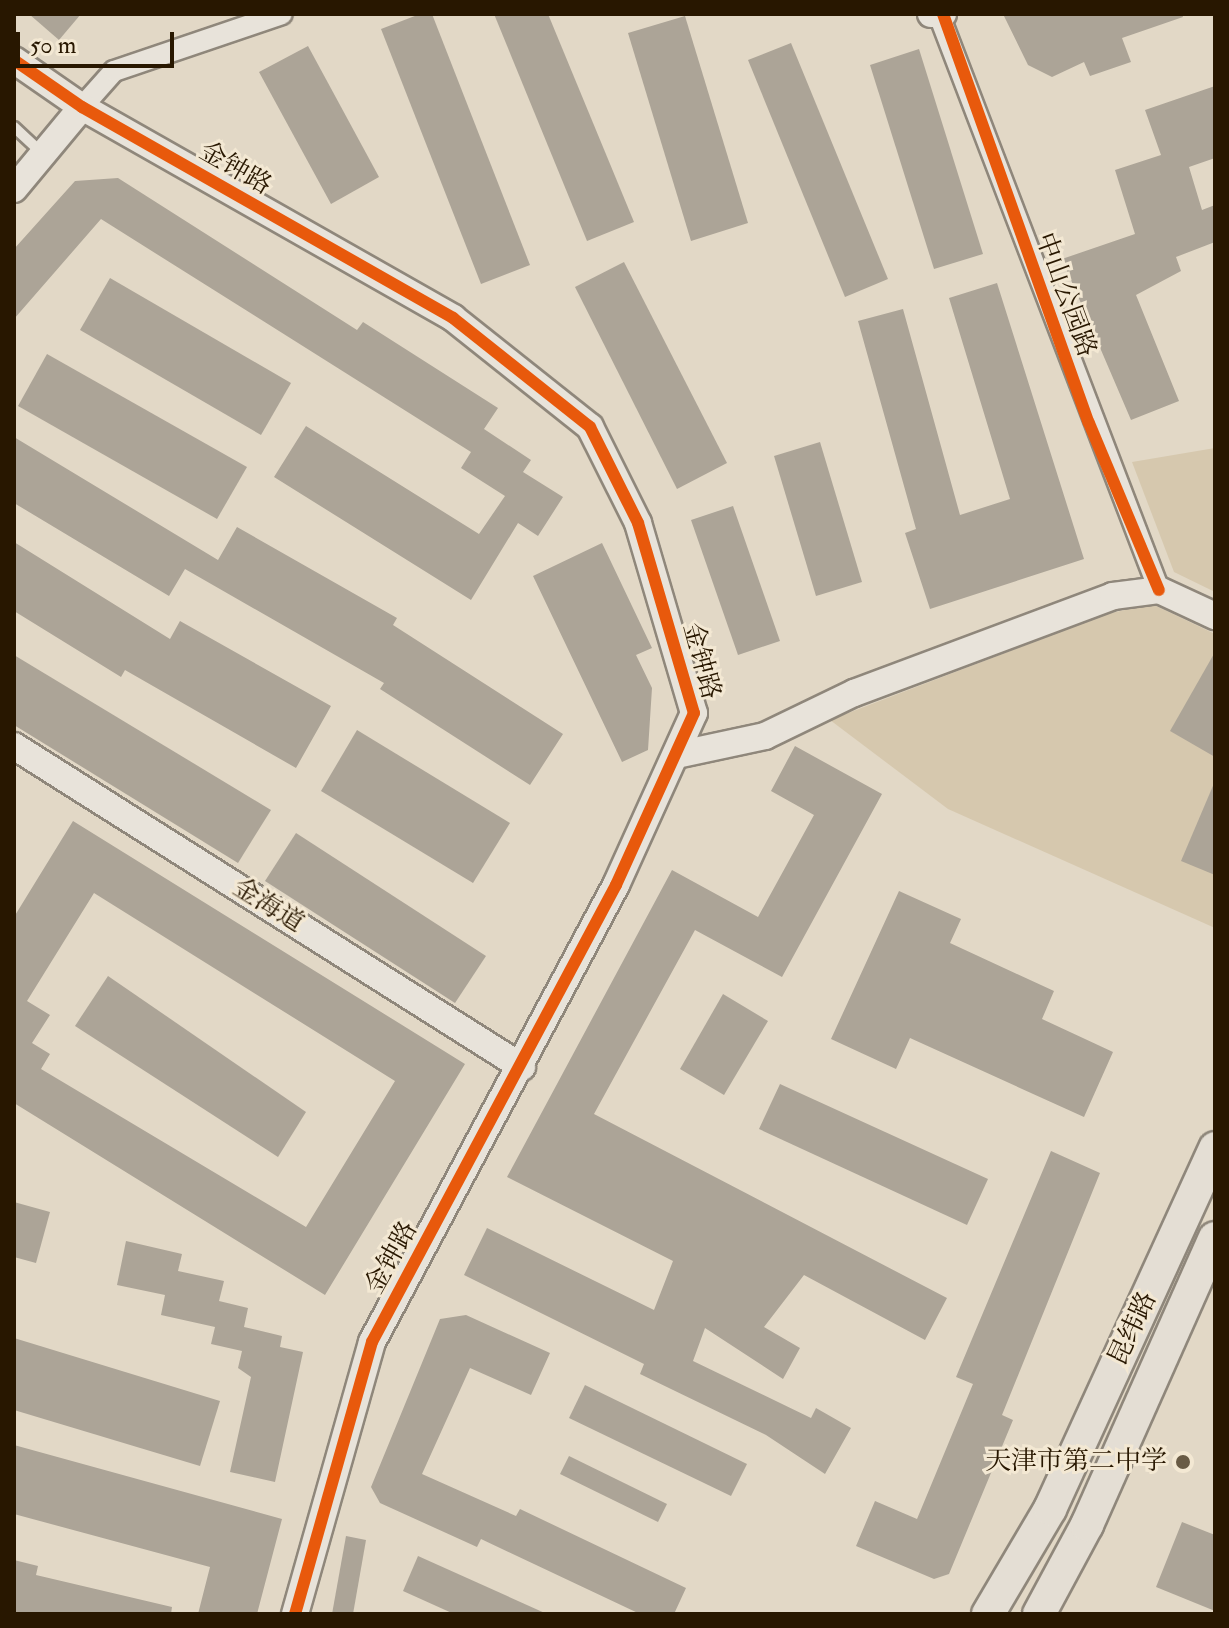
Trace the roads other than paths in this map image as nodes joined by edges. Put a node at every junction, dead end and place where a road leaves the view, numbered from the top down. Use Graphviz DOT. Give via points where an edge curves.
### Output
graph roads {
  1 [pos="282,14"];
  2 [pos="938,14"];
  3 [pos="14,60"];
  4 [pos="82,107"];
  5 [pos="14,127"];
  6 [pos="43,154"];
  7 [pos="14,189"];
  8 [pos="1159,590"];
  9 [pos="1215,616"];
  10 [pos="14,746"];
  11 [pos="681,754"];
  12 [pos="522,1067"];
  13 [pos="1215,1148"];
  14 [pos="1215,1238"];
  15 [pos="1050,1509"];
  16 [pos="1087,1525"];
  17 [pos="295,1614"];
  18 [pos="988,1614"];
  19 [pos="1011,1614"];
  20 [pos="1039,1614"];
  21 [pos="1063,1614"];
  1 -- 4 [label="street" via="114,71"];
  2 -- 8 [label="street, 中山公园路"];
  3 -- 4 [label="street, 金钟路"];
  4 -- 6 [label="street"];
  4 -- 11 [label="street, 金钟路" via="453,318 590,427 638,523 694,713"];
  5 -- 6 [label="lane"];
  6 -- 7 [label="street"];
  8 -- 9 [label="street"];
  8 -- 11 [label="street" via="1099,601 854,693 765,736"];
  10 -- 12 [label="street, 金海道"];
  11 -- 12 [label="street, 金钟路"];
  12 -- 17 [label="street, 金钟路" via="372,1342"];
  13 -- 15 [label="main road, 昆纬路"];
  14 -- 16 [label="main road, 昆纬路"];
  15 -- 18 [label="main road"];
  15 -- 19 [label="main road"];
  16 -- 20 [label="main road"];
  16 -- 21 [label="main road"];
}
